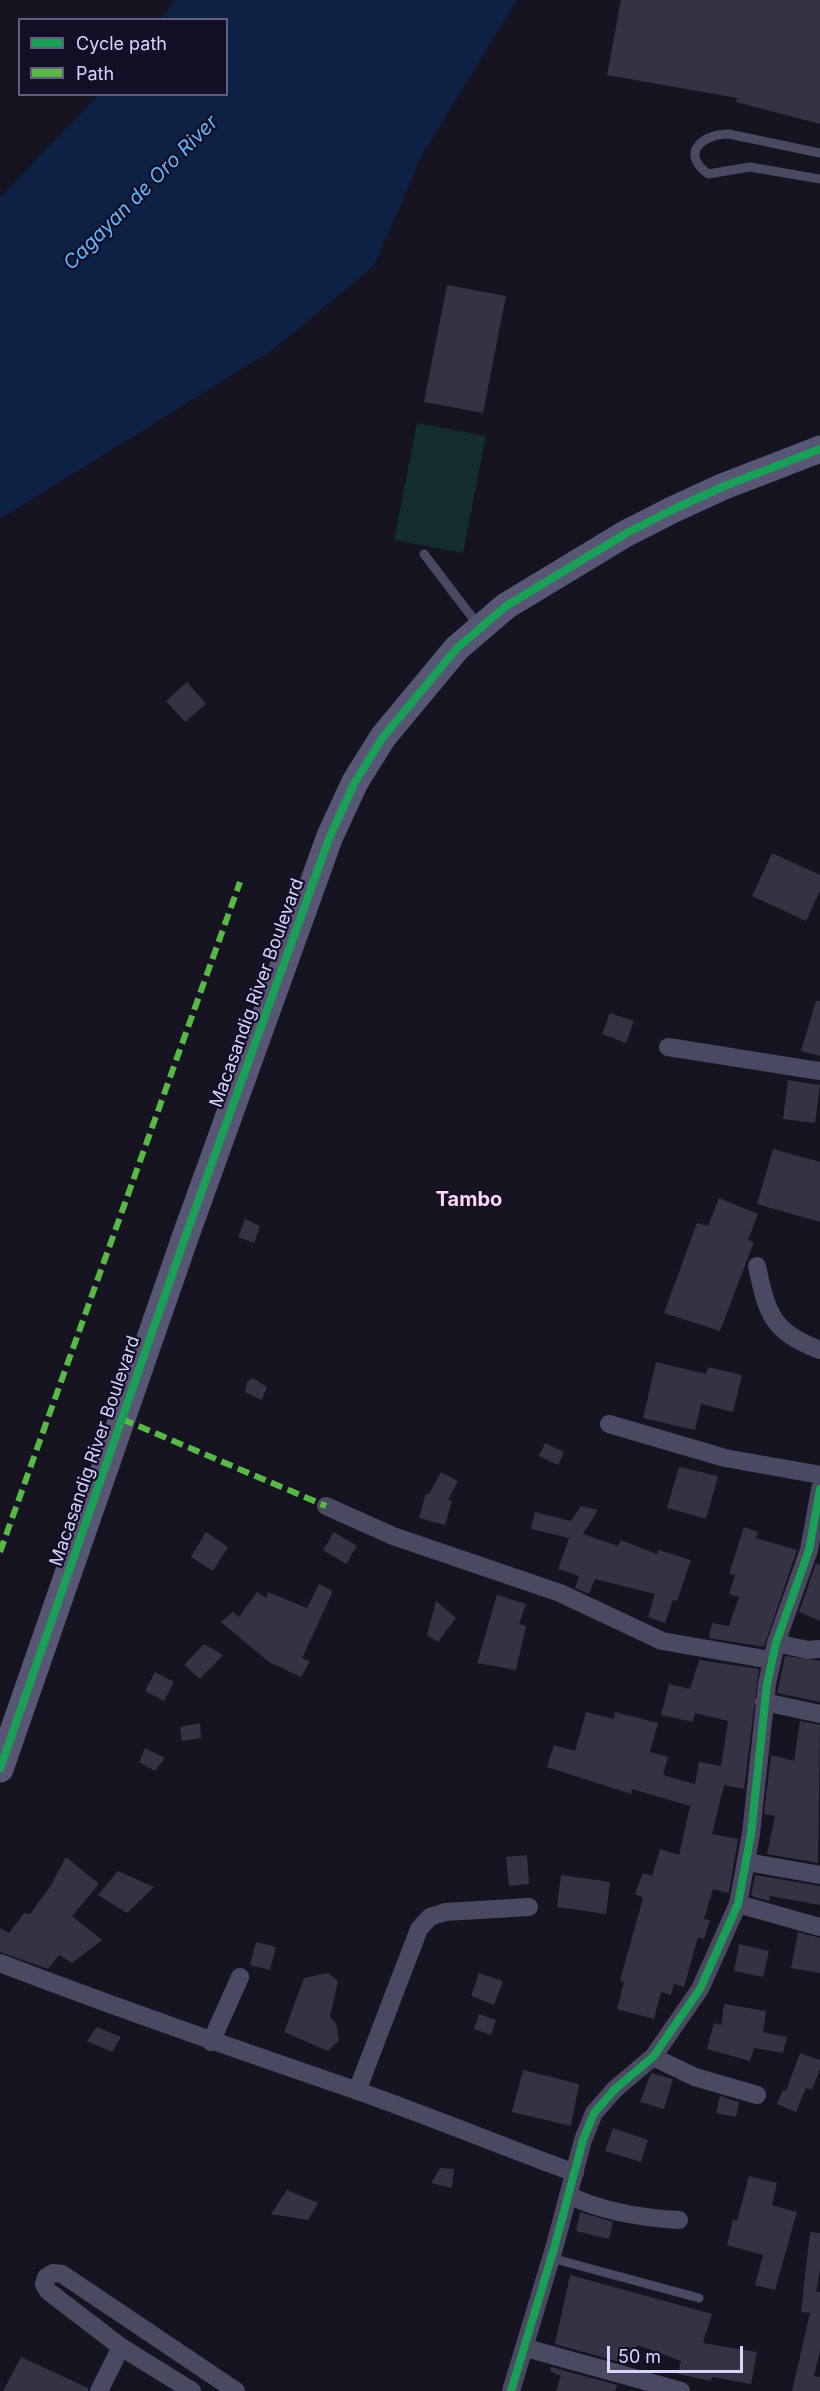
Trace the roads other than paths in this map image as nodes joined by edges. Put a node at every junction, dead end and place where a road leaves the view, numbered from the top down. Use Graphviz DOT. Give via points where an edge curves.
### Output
graph roads {
  1 [pos="820,153"];
  2 [pos="820,179"];
  3 [pos="820,449"];
  4 [pos="424,554"];
  5 [pos="480,627"];
  6 [pos="668,1047"];
  7 [pos="820,1071"];
  8 [pos="757,1266"];
  9 [pos="820,1350"];
  10 [pos="609,1425"];
  11 [pos="820,1475"];
  12 [pos="820,1489"];
  13 [pos="326,1506"];
  14 [pos="814,1552"];
  15 [pos="820,1649"];
  16 [pos="774,1652"];
  17 [pos="764,1702"];
  18 [pos="820,1714"];
  19 [pos="0,1769"];
  20 [pos="747,1862"];
  21 [pos="820,1875"];
  22 [pos="738,1904"];
  23 [pos="529,1907"];
  24 [pos="820,1926"];
  25 [pos="0,1963"];
  26 [pos="240,1977"];
  27 [pos="211,2042"];
  28 [pos="653,2057"];
  29 [pos="357,2091"];
  30 [pos="758,2095"];
  31 [pos="575,2173"];
  32 [pos="568,2195"];
  33 [pos="680,2220"];
  34 [pos="551,2258"];
  35 [pos="699,2298"];
  36 [pos="107,2305"];
  37 [pos="92,2324"];
  38 [pos="121,2347"];
  39 [pos="526,2348"];
  40 [pos="209,2373"];
  41 [pos="99,2391"];
  42 [pos="192,2391"];
  43 [pos="198,2391"];
  44 [pos="236,2391"];
  45 [pos="511,2391"];
  46 [pos="681,2391"];
  1 -- 2 [label="lane" via="713,134 703,138 695,158 708,174 750,167"];
  3 -- 5 [label="street, Macasandig River Boulevard" via="722,487 625,534 549,578"];
  4 -- 5 [label="lane"];
  5 -- 19 [label="street, Macasandig River Boulevard" via="457,648 383,736 355,782 330,836"];
  6 -- 7 [label="street"];
  8 -- 9 [label="street" via="769,1314 780,1328"];
  10 -- 11 [label="street" via="725,1458"];
  12 -- 14 [label="street"];
  13 -- 16 [label="street" via="393,1536 560,1593 662,1641"];
  14 -- 16 [label="street"];
  15 -- 16 [label="street"];
  16 -- 17 [label="street"];
  17 -- 18 [label="street"];
  17 -- 20 [label="street"];
  20 -- 21 [label="street"];
  20 -- 22 [label="street"];
  22 -- 24 [label="street"];
  22 -- 28 [label="street" via="700,1989"];
  23 -- 29 [label="street" via="445,1912 430,1917 419,1929"];
  25 -- 27 [label="street"];
  26 -- 27 [label="street"];
  27 -- 29 [label="street"];
  28 -- 30 [label="street" via="695,2078"];
  28 -- 31 [label="street" via="594,2113"];
  29 -- 31 [label="street"];
  31 -- 32 [label="street"];
  32 -- 33 [label="street" via="584,2203"];
  32 -- 34 [label="street"];
  34 -- 35 [label="lane"];
  34 -- 39 [label="street"];
  36 -- 37 [label="street"];
  36 -- 37 [label="street" via="62,2274 53,2272 46,2277 48,2291"];
  36 -- 40 [label="street"];
  37 -- 38 [label="street"];
  38 -- 41 [label="street"];
  38 -- 42 [label="street"];
  39 -- 45 [label="street"];
  39 -- 46 [label="street"];
  40 -- 43 [label="street"];
  40 -- 44 [label="street"];
}
